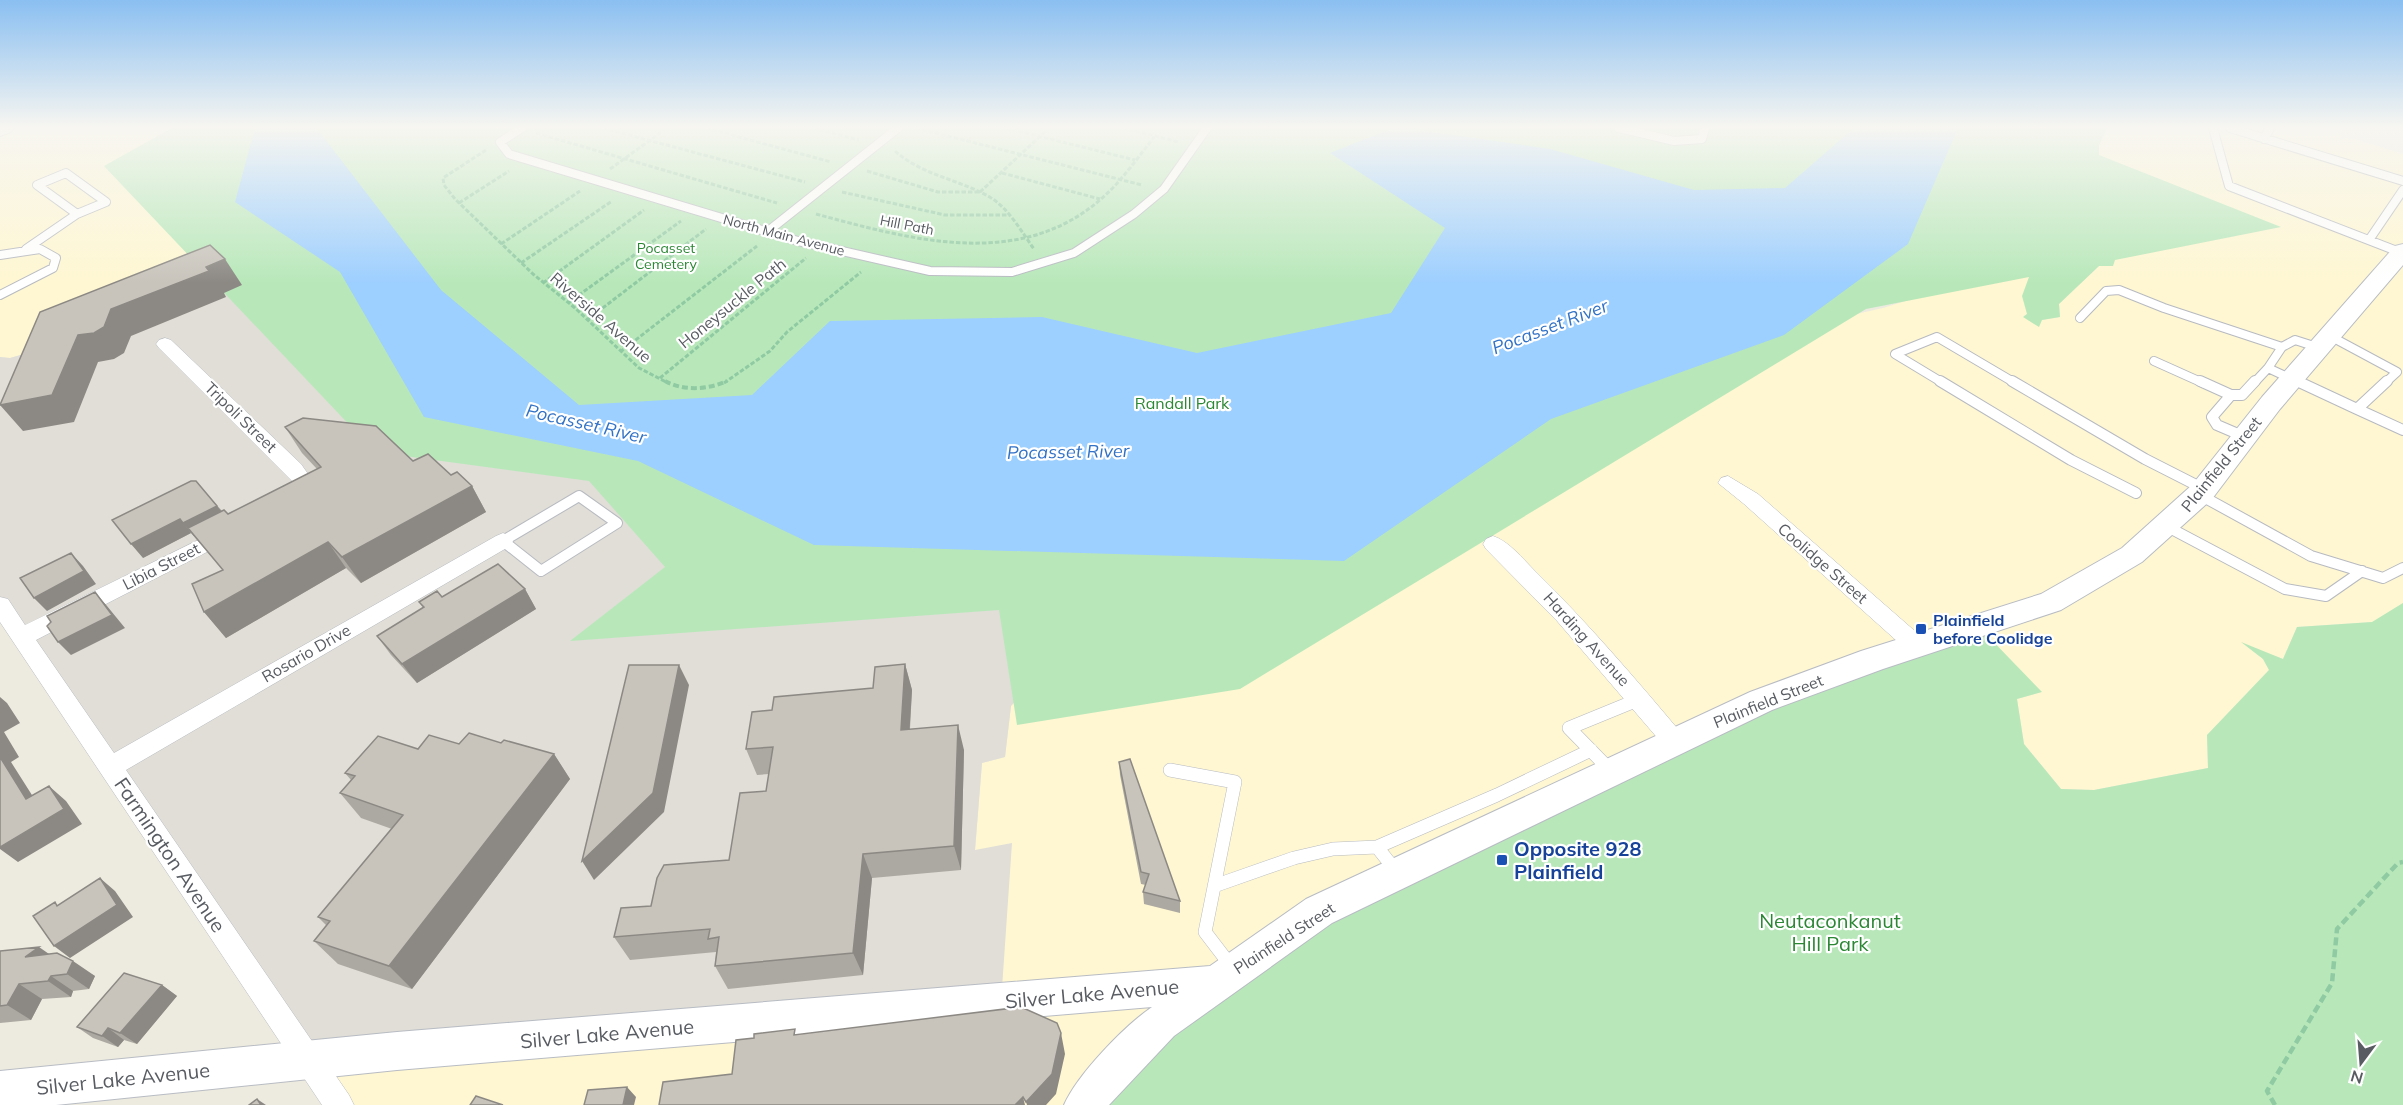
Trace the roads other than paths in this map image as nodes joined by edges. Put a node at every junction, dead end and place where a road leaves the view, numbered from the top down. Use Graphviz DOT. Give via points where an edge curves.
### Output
graph roads {
  1 [pos="50,180"];
  2 [pos="75,180"];
  3 [pos="593,180"];
  4 [pos="832,180"];
  5 [pos="1170,180"];
  6 [pos="2227,180"];
  7 [pos="2403,190"];
  8 [pos="77,214"];
  9 [pos="770,233"];
  10 [pos="2369,240"];
  11 [pos="26,249"];
  12 [pos="2403,252"];
  13 [pos="0,255"];
  14 [pos="0,295"];
  15 [pos="2080,318"];
  16 [pos="2325,342"];
  17 [pos="165,344"];
  18 [pos="2282,347"];
  19 [pos="2154,361"];
  20 [pos="2281,373"];
  21 [pos="2231,395"];
  22 [pos="2357,409"];
  23 [pos="2403,430"];
  24 [pos="2245,437"];
  25 [pos="1728,483"];
  26 [pos="2202,492"];
  27 [pos="2136,493"];
  28 [pos="274,510"];
  29 [pos="243,525"];
  30 [pos="2166,526"];
  31 [pos="503,541"];
  32 [pos="1493,544"];
  33 [pos="2403,567"];
  34 [pos="2362,571"];
  35 [pos="0,605"];
  36 [pos="21,637"];
  37 [pos="1916,645"];
  38 [pos="1640,699"];
  39 [pos="1674,741"];
  40 [pos="1602,761"];
  41 [pos="110,767"];
  42 [pos="1170,770"];
  43 [pos="1444,835"];
  44 [pos="1377,847"];
  45 [pos="1398,874"];
  46 [pos="1214,886"];
  47 [pos="1225,977"];
  48 [pos="309,1060"];
  49 [pos="0,1091"];
  50 [pos="339,1105"];
  51 [pos="1084,1105"];
  1 -- 8 [label="lane" via="37,185"];
  2 -- 8 [label="lane" via="106,202"];
  3 -- 9 [label="lane, North Main Avenue"];
  4 -- 9 [label="lane"];
  5 -- 9 [label="lane, North Main Avenue" via="1106,234 1074,253 1012,272 930,271"];
  6 -- 10 [label="lane" via="2229,186"];
  7 -- 10 [label="lane"];
  8 -- 11 [label="lane"];
  10 -- 12 [label="lane"];
  11 -- 13 [label="lane"];
  11 -- 14 [label="lane" via="45,250 56,258 53,268"];
  12 -- 16 [label="main road, Plainfield Street"];
  15 -- 18 [label="lane" via="2106,291 2119,290"];
  16 -- 18 [label="lane" via="2295,340"];
  16 -- 20 [label="main road, Plainfield Street"];
  16 -- 22 [label="lane" via="2397,372"];
  17 -- 28 [label="street, Tripoli Street" via="265,438 303,481 305,490"];
  18 -- 20 [label="lane"];
  19 -- 21 [label="lane"];
  20 -- 21 [label="lane" via="2242,395"];
  20 -- 22 [label="lane"];
  20 -- 24 [label="main road, Plainfield Street"];
  21 -- 24 [label="lane" via="2212,417 2217,425"];
  22 -- 23 [label="lane"];
  24 -- 26 [label="main road, Plainfield Street"];
  25 -- 37 [label="street, Coolidge Street"];
  26 -- 27 [label="lane" via="1937,337 1895,354 2062,455"];
  26 -- 30 [label="main road, Plainfield Street"];
  26 -- 34 [label="lane" via="2311,556"];
  29 -- 36 [label="street, Libia Street"];
  30 -- 34 [label="lane" via="2285,589 2326,596"];
  30 -- 37 [label="main road, Plainfield Street" via="2132,555 2051,602"];
  31 -- 31 [label="lane" via="541,571 616,523 579,496"];
  31 -- 41 [label="street, Rosario Drive"];
  32 -- 38 [label="street, Harding Avenue" via="1532,579"];
  33 -- 34 [label="lane" via="2383,578"];
  35 -- 36 [label="street, Farmington Avenue"];
  36 -- 41 [label="street, Farmington Avenue"];
  37 -- 39 [label="main road, Plainfield Street" via="1786,691"];
  38 -- 39 [label="street, Harding Avenue"];
  38 -- 40 [label="lane" via="1569,728"];
  39 -- 40 [label="main road, Plainfield Street"];
  40 -- 43 [label="main road, Plainfield Street"];
  41 -- 48 [label="street, Farmington Avenue"];
  42 -- 46 [label="lane" via="1235,782"];
  43 -- 44 [label="lane"];
  43 -- 45 [label="main road, Plainfield Street"];
  44 -- 45 [label="lane"];
  44 -- 46 [label="lane" via="1333,849 1294,858"];
  45 -- 47 [label="main road, Plainfield Street" via="1319,911"];
  46 -- 47 [label="lane" via="1205,932"];
  47 -- 48 [label="main road, Silver Lake Avenue"];
  47 -- 51 [label="main road, Plainfield Street" via="1161,1023"];
  48 -- 49 [label="main road, Silver Lake Avenue"];
  48 -- 50 [label="street, Farmington Avenue"];
}
